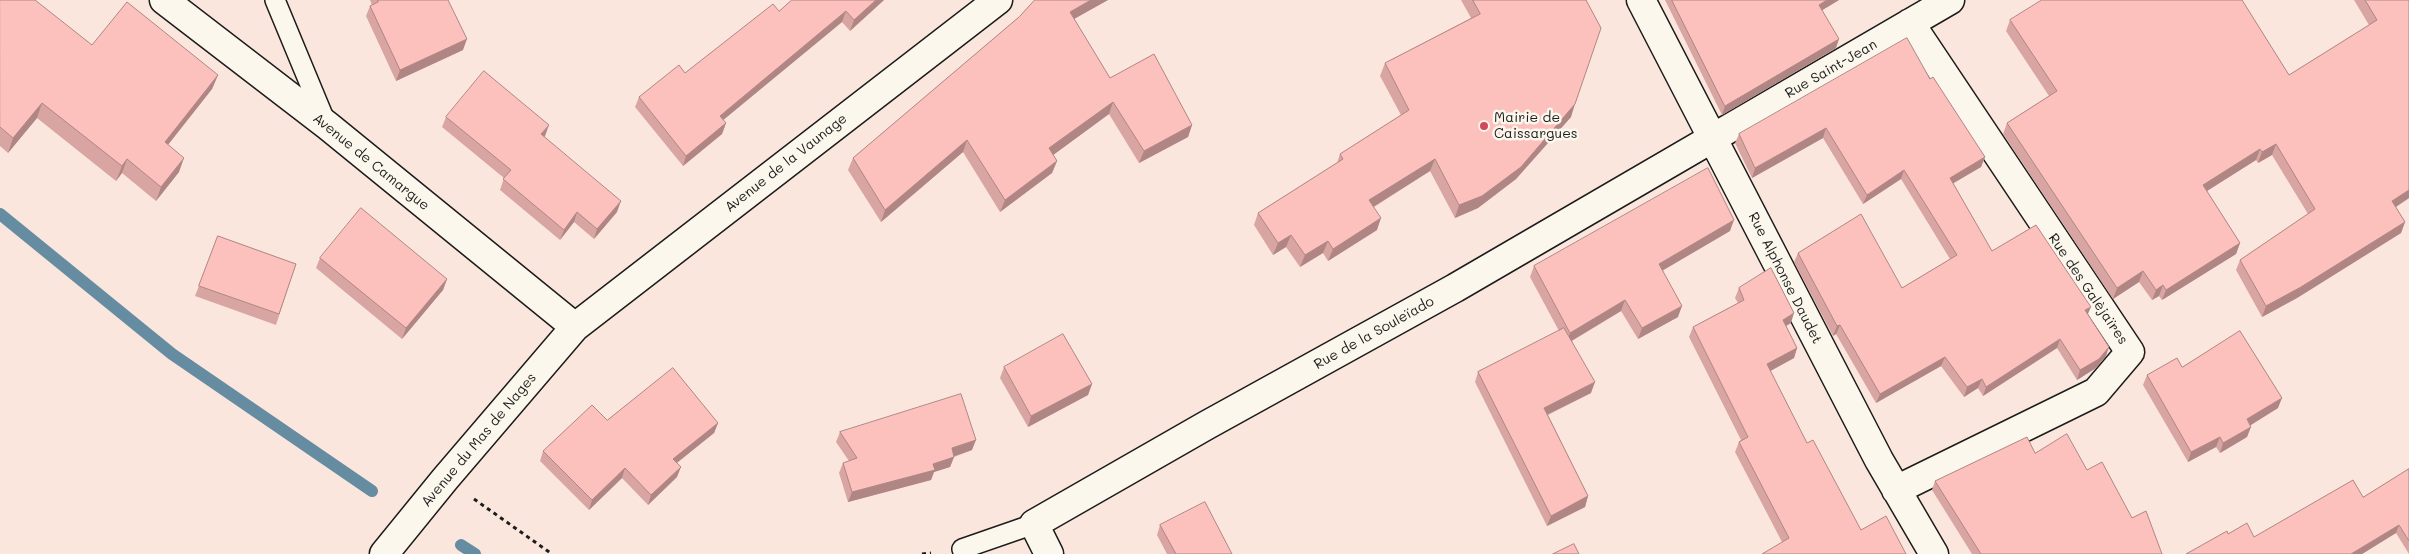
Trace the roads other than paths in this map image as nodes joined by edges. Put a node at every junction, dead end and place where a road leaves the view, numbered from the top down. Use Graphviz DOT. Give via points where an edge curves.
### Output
graph roads {
  1 [pos="164,0"];
  2 [pos="275,0"];
  3 [pos="998,0"];
  4 [pos="1641,0"];
  5 [pos="1950,0"];
  6 [pos="1910,23"];
  7 [pos="328,126"];
  8 [pos="1713,139"];
  9 [pos="575,327"];
  10 [pos="1896,490"];
  11 [pos="1034,524"];
  12 [pos="384,554"];
  13 [pos="964,554"];
  14 [pos="1049,554"];
  15 [pos="1934,554"];
  1 -- 7 [label="street, Avenue de Camargue"];
  2 -- 7 [label="lane"];
  3 -- 9 [label="street, Avenue de la Vaunage"];
  4 -- 8 [label="street, Rue Alphonse Daudet"];
  5 -- 6 [label="street, Rue Saint-Jean"];
  6 -- 8 [label="street, Rue Saint-Jean"];
  6 -- 10 [label="street, Rue des Galèjaïres" via="2130,352 2096,392"];
  7 -- 9 [label="street, Avenue de Camargue"];
  8 -- 10 [label="street, Rue Alphonse Daudet"];
  8 -- 11 [label="street, Rue de la Souleïado"];
  9 -- 12 [label="street, Avenue du Mas de Nages"];
  10 -- 15 [label="street, Rue Alphonse Daudet"];
  11 -- 13 [label="lane, Rue de la Souleïado" via="962,549"];
  11 -- 14 [label="street"];
}
